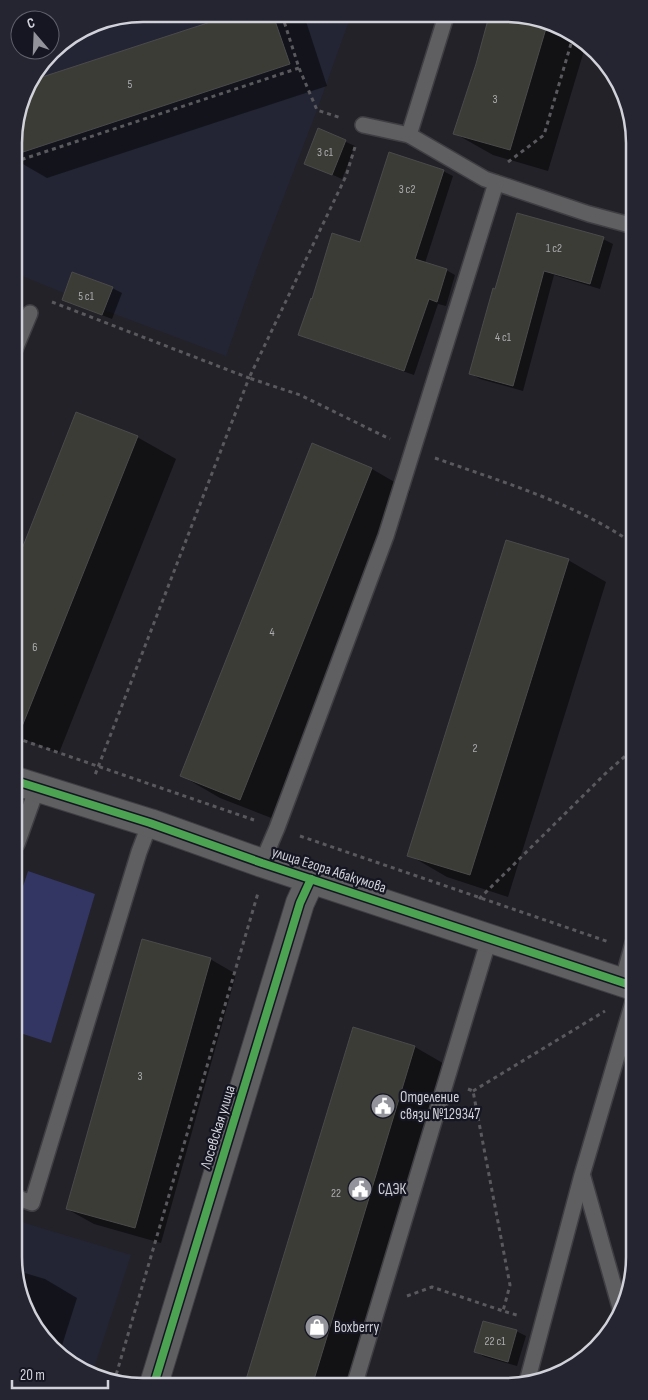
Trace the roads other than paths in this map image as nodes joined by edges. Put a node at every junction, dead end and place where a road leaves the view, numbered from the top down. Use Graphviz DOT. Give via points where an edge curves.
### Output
graph roads {
  1 [pos="444,22"];
  2 [pos="363,125"];
  3 [pos="409,135"];
  4 [pos="491,181"];
  5 [pos="626,224"];
  6 [pos="30,313"];
  7 [pos="23,330"];
  8 [pos="26,785"];
  9 [pos="22,809"];
  10 [pos="150,824"];
  11 [pos="262,863"];
  12 [pos="311,879"];
  13 [pos="490,939"];
  14 [pos="625,989"];
  15 [pos="625,1005"];
  16 [pos="582,1175"];
  17 [pos="22,1199"];
  18 [pos="617,1300"];
  19 [pos="528,1375"];
  20 [pos="156,1378"];
  21 [pos="357,1378"];
  1 -- 3 [label="lane"];
  2 -- 3 [label="lane"];
  3 -- 4 [label="lane"];
  4 -- 5 [label="lane"];
  4 -- 11 [label="lane" via="386,536"];
  6 -- 7 [label="lane"];
  8 -- 9 [label="lane"];
  8 -- 10 [label="street, улица Егора Абакумова"];
  10 -- 11 [label="street, улица Егора Абакумова"];
  10 -- 17 [label="lane" via="32,1203"];
  11 -- 12 [label="street, улица Егора Абакумова"];
  12 -- 13 [label="street, улица Егора Абакумова"];
  12 -- 20 [label="street, Лосевская улица" via="300,904"];
  13 -- 14 [label="street, улица Егора Абакумова"];
  13 -- 21 [label="lane"];
  15 -- 16 [label="lane"];
  16 -- 18 [label="lane"];
  16 -- 19 [label="lane"];
}
